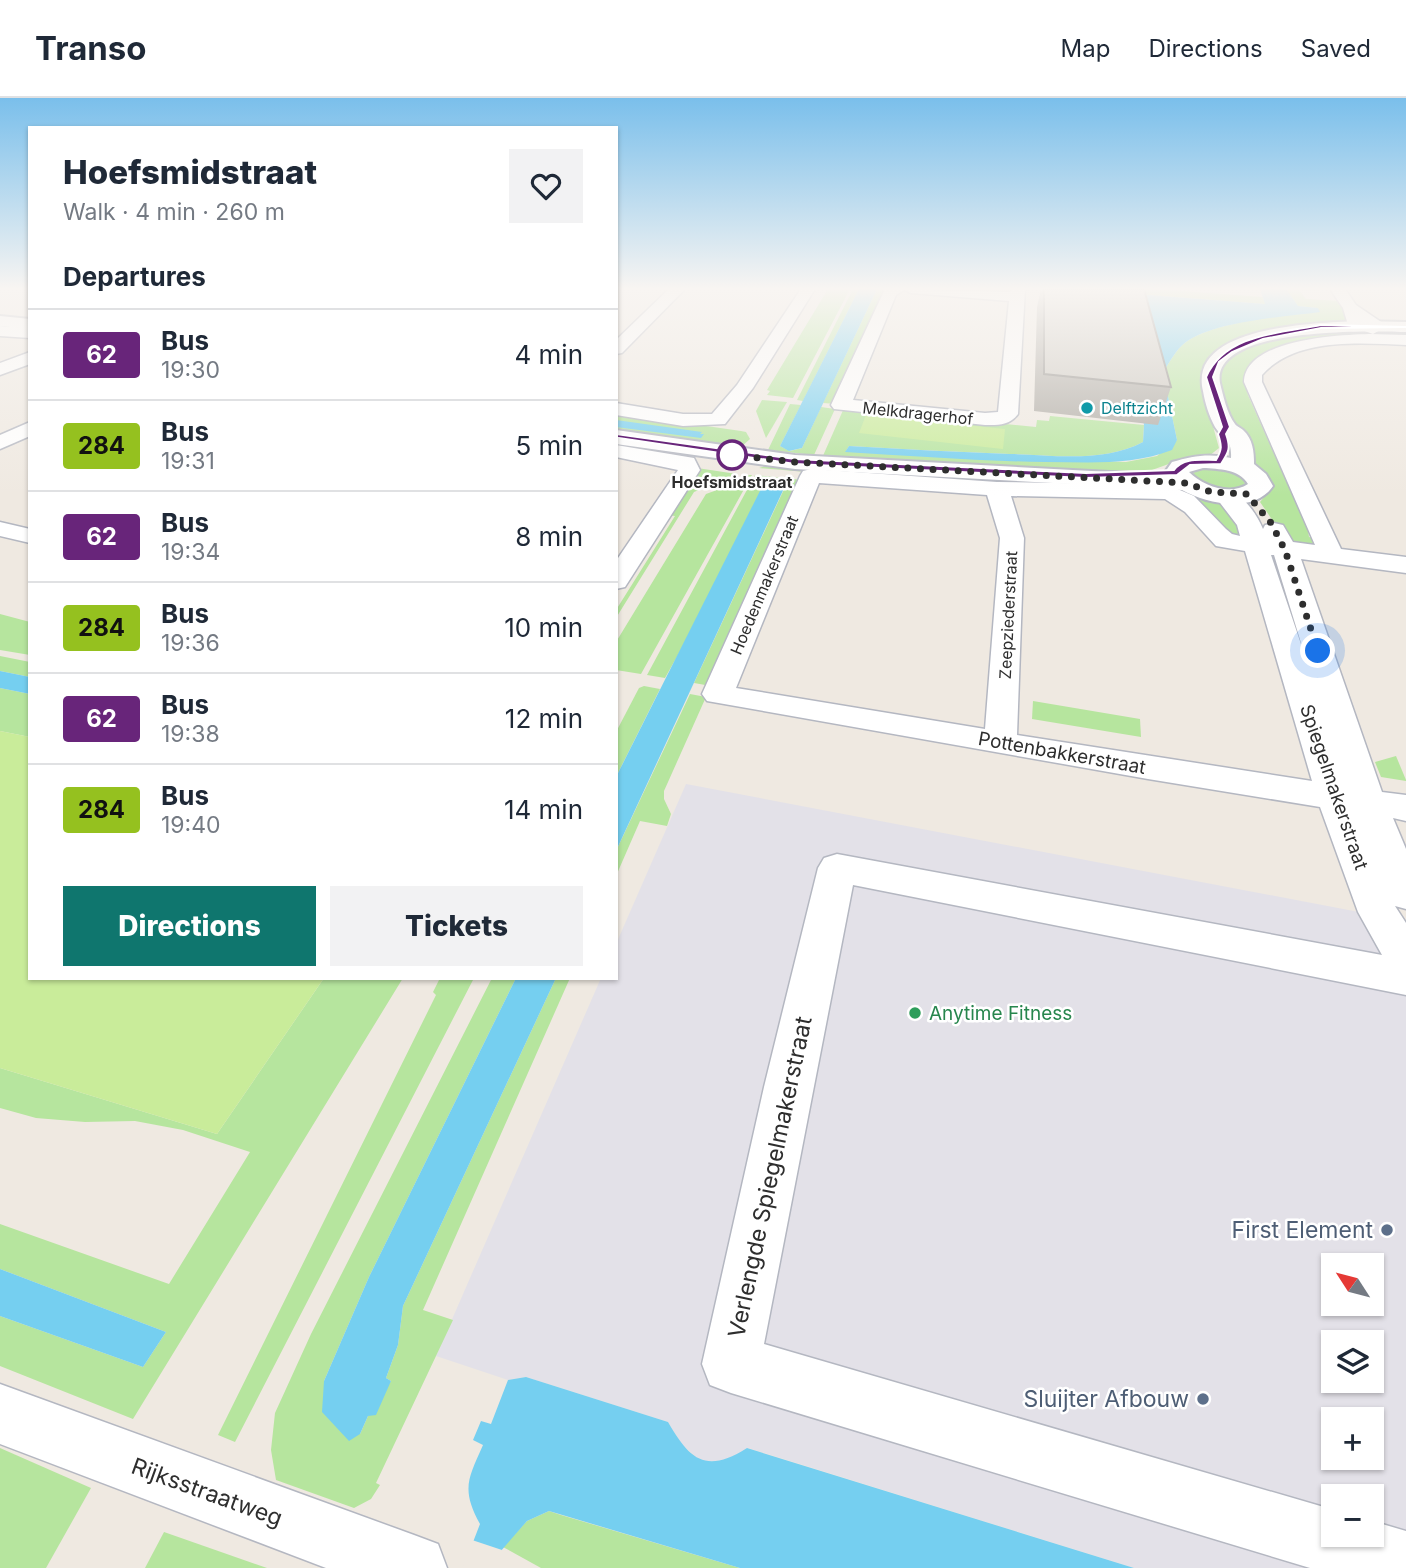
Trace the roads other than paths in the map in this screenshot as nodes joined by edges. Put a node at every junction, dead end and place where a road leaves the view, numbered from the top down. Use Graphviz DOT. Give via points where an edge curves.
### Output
graph roads {
  1 [pos="28,358"];
  2 [pos="764,358"];
  3 [pos="862,358"];
  4 [pos="1012,358"];
  5 [pos="1221,358"];
  6 [pos="1271,358"];
  7 [pos="0,370"];
  8 [pos="618,409"];
  9 [pos="1226,427"];
  10 [pos="28,429"];
  11 [pos="618,437"];
  12 [pos="0,443"];
  13 [pos="618,451"];
  14 [pos="1218,462"];
  15 [pos="1242,468"];
  16 [pos="1182,477"];
  17 [pos="997,489"];
  18 [pos="1237,494"];
  19 [pos="1270,548"];
  20 [pos="1332,556"];
  21 [pos="1406,565"];
  22 [pos="618,578"];
  23 [pos="718,694"];
  24 [pos="1000,743"];
  25 [pos="1334,796"];
  26 [pos="1368,802"];
  27 [pos="1406,808"];
  28 [pos="1406,894"];
  29 [pos="1406,959"];
  30 [pos="1406,977"];
  31 [pos="0,1415"];
  32 [pos="1406,1563"];
  33 [pos="414,1568"];
  1 -- 7 [label="street"];
  2 -- 8 [label="street" via="721,418 712,422"];
  3 -- 4 [label="street, Melkdragerhof" via="841,405 1001,419 1008,414"];
  5 -- 9 [label="street" via="1210,377"];
  6 -- 20 [label="street" via="1253,374 1254,382"];
  9 -- 14 [label="street" via="1222,434 1226,446"];
  9 -- 15 [label="street" via="1239,438"];
  10 -- 12 [label="street"];
  11 -- 16 [label="street" via="795,462"];
  13 -- 22 [label="street" via="686,463 690,470"];
  14 -- 15 [label="street"];
  14 -- 16 [label="street" via="1189,463 1180,467"];
  15 -- 18 [label="street" via="1261,483 1259,489"];
  16 -- 18 [label="street" via="1204,491"];
  17 -- 19 [label="street" via="1168,492 1191,502 1212,532 1225,541"];
  17 -- 23 [label="street, Hoedenmakerstraat" via="811,475"];
  17 -- 24 [label="street, Zeepziederstraat" via="1012,538"];
  18 -- 19 [label="street, Spiegelmakerstraat" via="1271,523"];
  19 -- 20 [label="street"];
  19 -- 25 [label="street, Spiegelmakerstraat"];
  19 -- 26 [label="street, Spiegelmakerstraat"];
  20 -- 21 [label="street"];
  23 -- 24 [label="street, Pottenbakkerstraat"];
  24 -- 25 [label="street, Pottenbakkerstraat"];
  25 -- 26 [label="street, Pottenbakkerstraat"];
  25 -- 29 [label="street, Spiegelmakerstraat" via="1378,912"];
  26 -- 27 [label="street, Pottenbakkerstraat"];
  26 -- 28 [label="street, Spiegelmakerstraat"];
  30 -- 32 [label="street, Verlengde Spiegelmakerstraat" via="837,868 731,1364"];
  31 -- 33 [label="street, Rijksstraatweg"];
}
